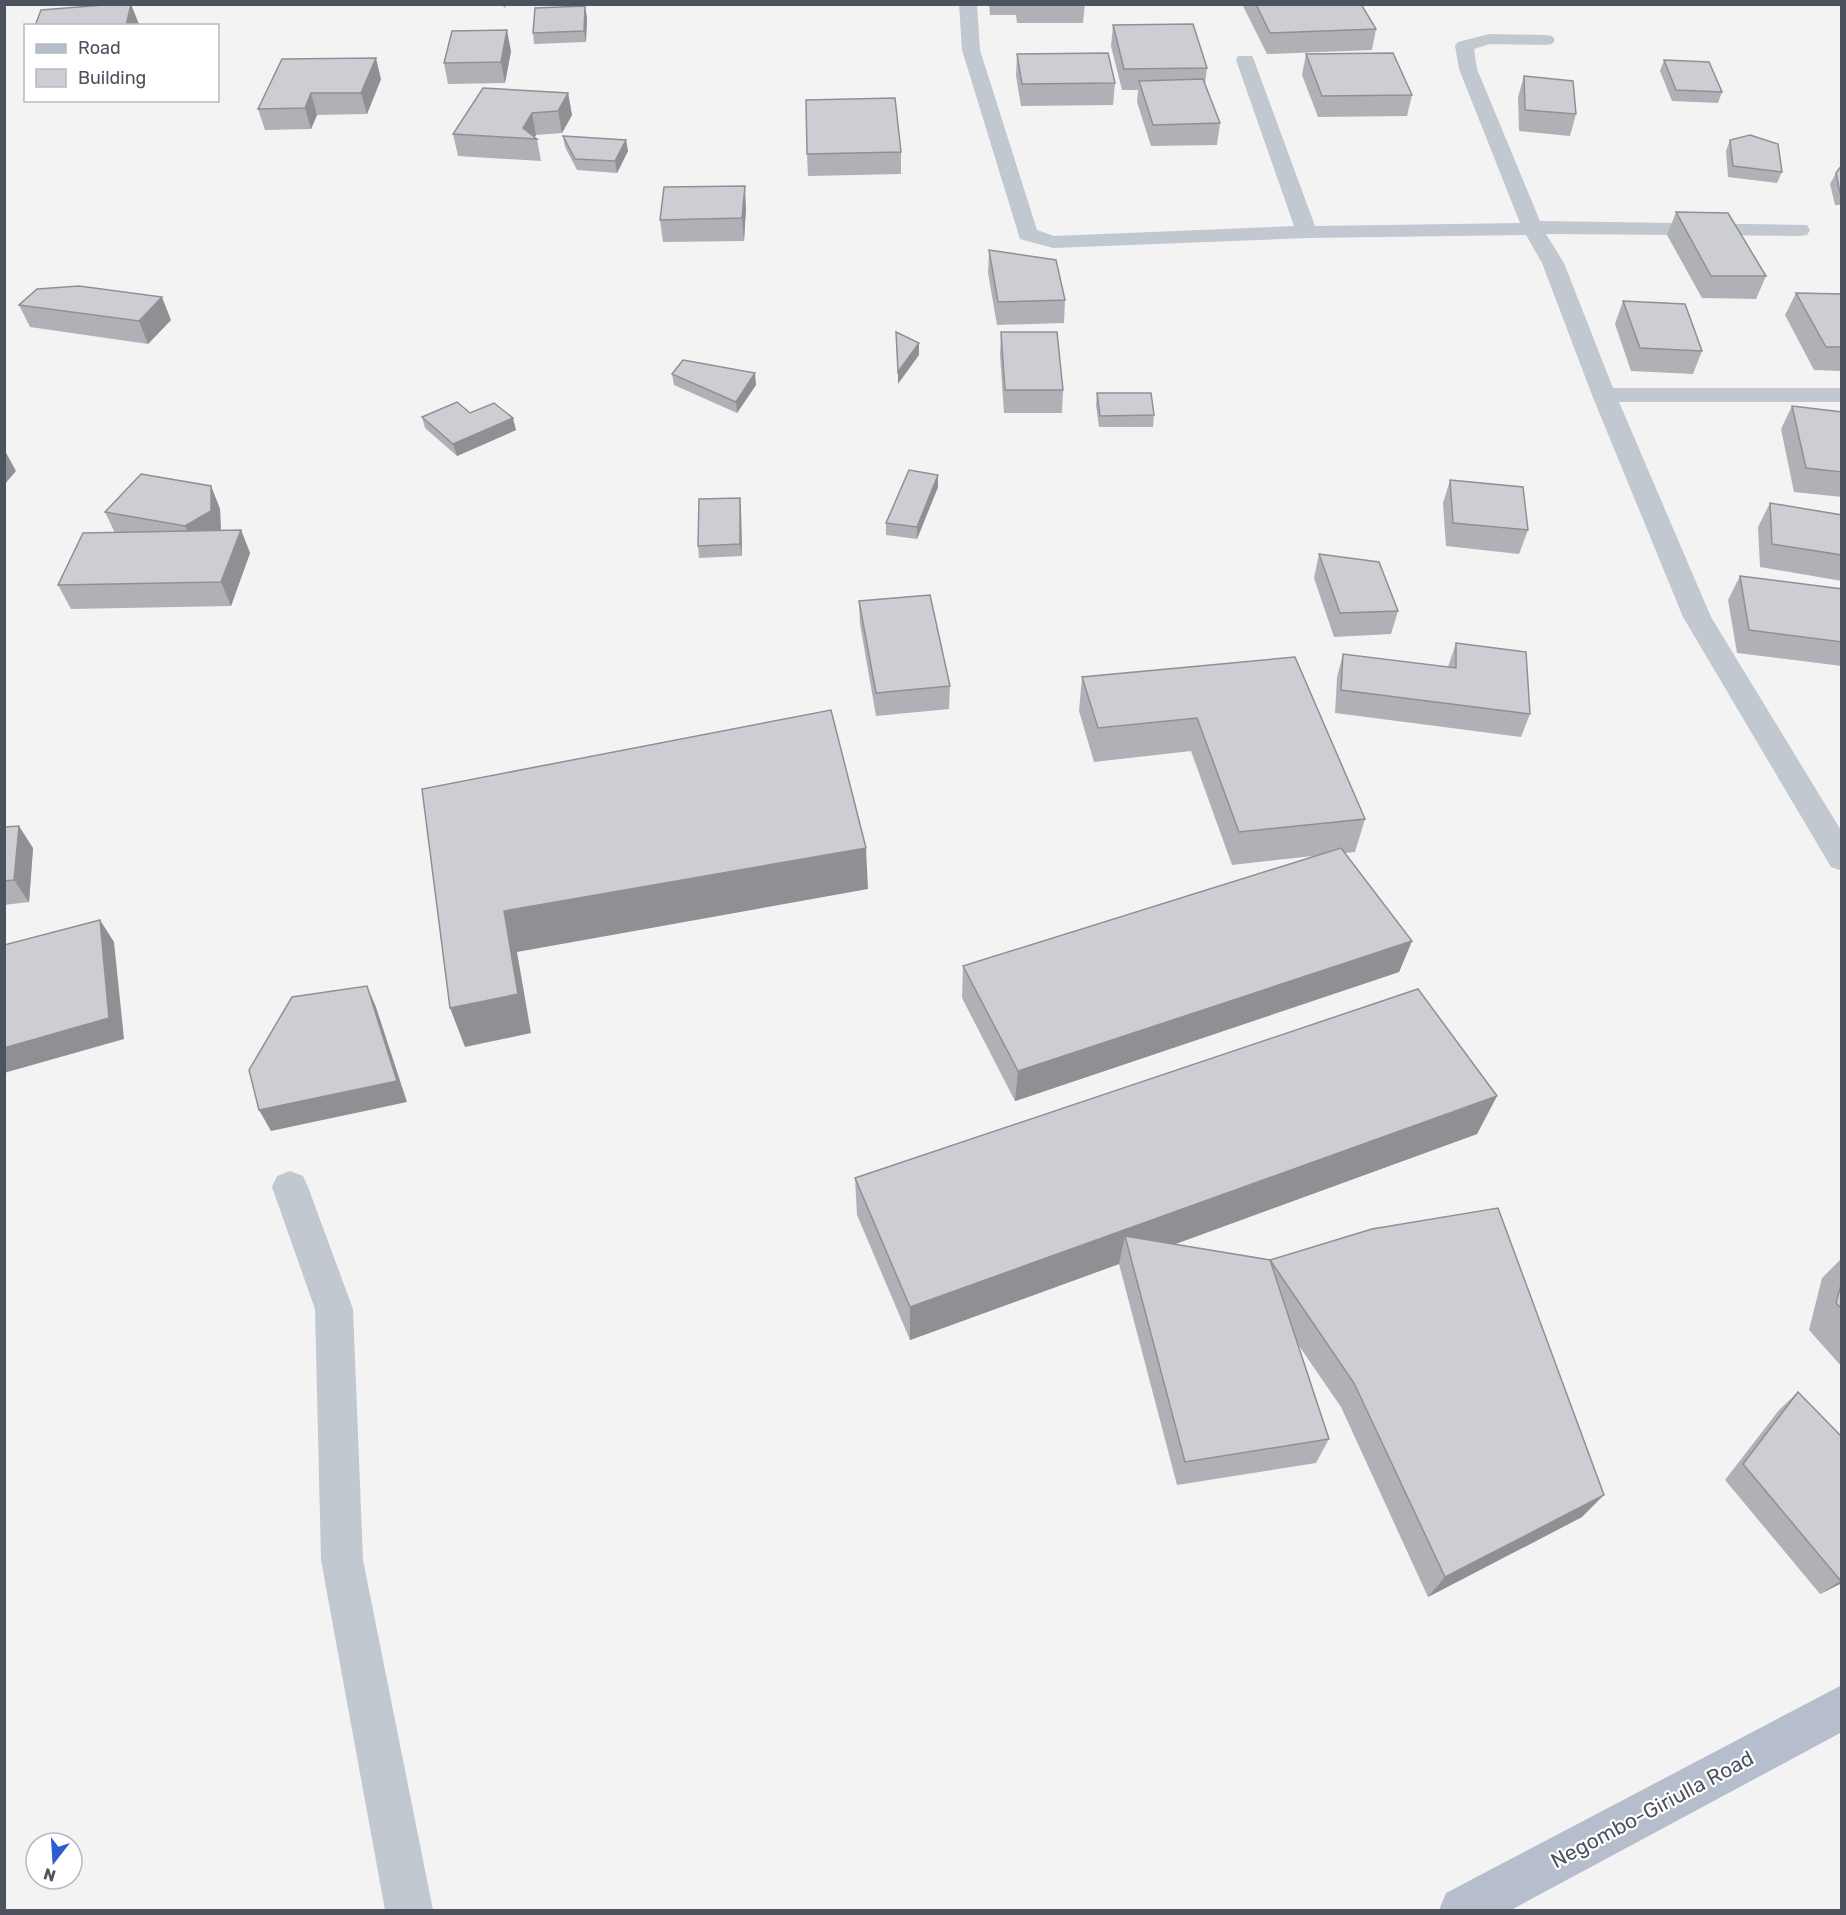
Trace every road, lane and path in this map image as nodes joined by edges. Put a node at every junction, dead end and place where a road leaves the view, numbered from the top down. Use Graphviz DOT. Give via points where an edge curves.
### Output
graph roads {
  1 [pos="968,4"];
  2 [pos="1546,40"];
  3 [pos="1245,60"];
  4 [pos="1532,228"];
  5 [pos="1799,230"];
  6 [pos="1307,232"];
  7 [pos="1604,395"];
  8 [pos="1842,395"];
  9 [pos="1842,859"];
  10 [pos="290,1187"];
  11 [pos="1842,1707"];
  12 [pos="409,1911"];
  13 [pos="1463,1911"];
  1 -- 6 [label="street" via="971,50 1028,234 1053,242"];
  2 -- 4 [label="street" via="1489,39 1464,46 1468,69"];
  3 -- 6 [label="street"];
  4 -- 5 [label="street"];
  4 -- 6 [label="street"];
  4 -- 7 [label="street" via="1553,263"];
  7 -- 8 [label="street"];
  7 -- 9 [label="street" via="1698,617"];
  10 -- 12 [label="street" via="334,1309 342,1560"];
  11 -- 13 [label="main road, Negombo-Giriulla Road"];
}
